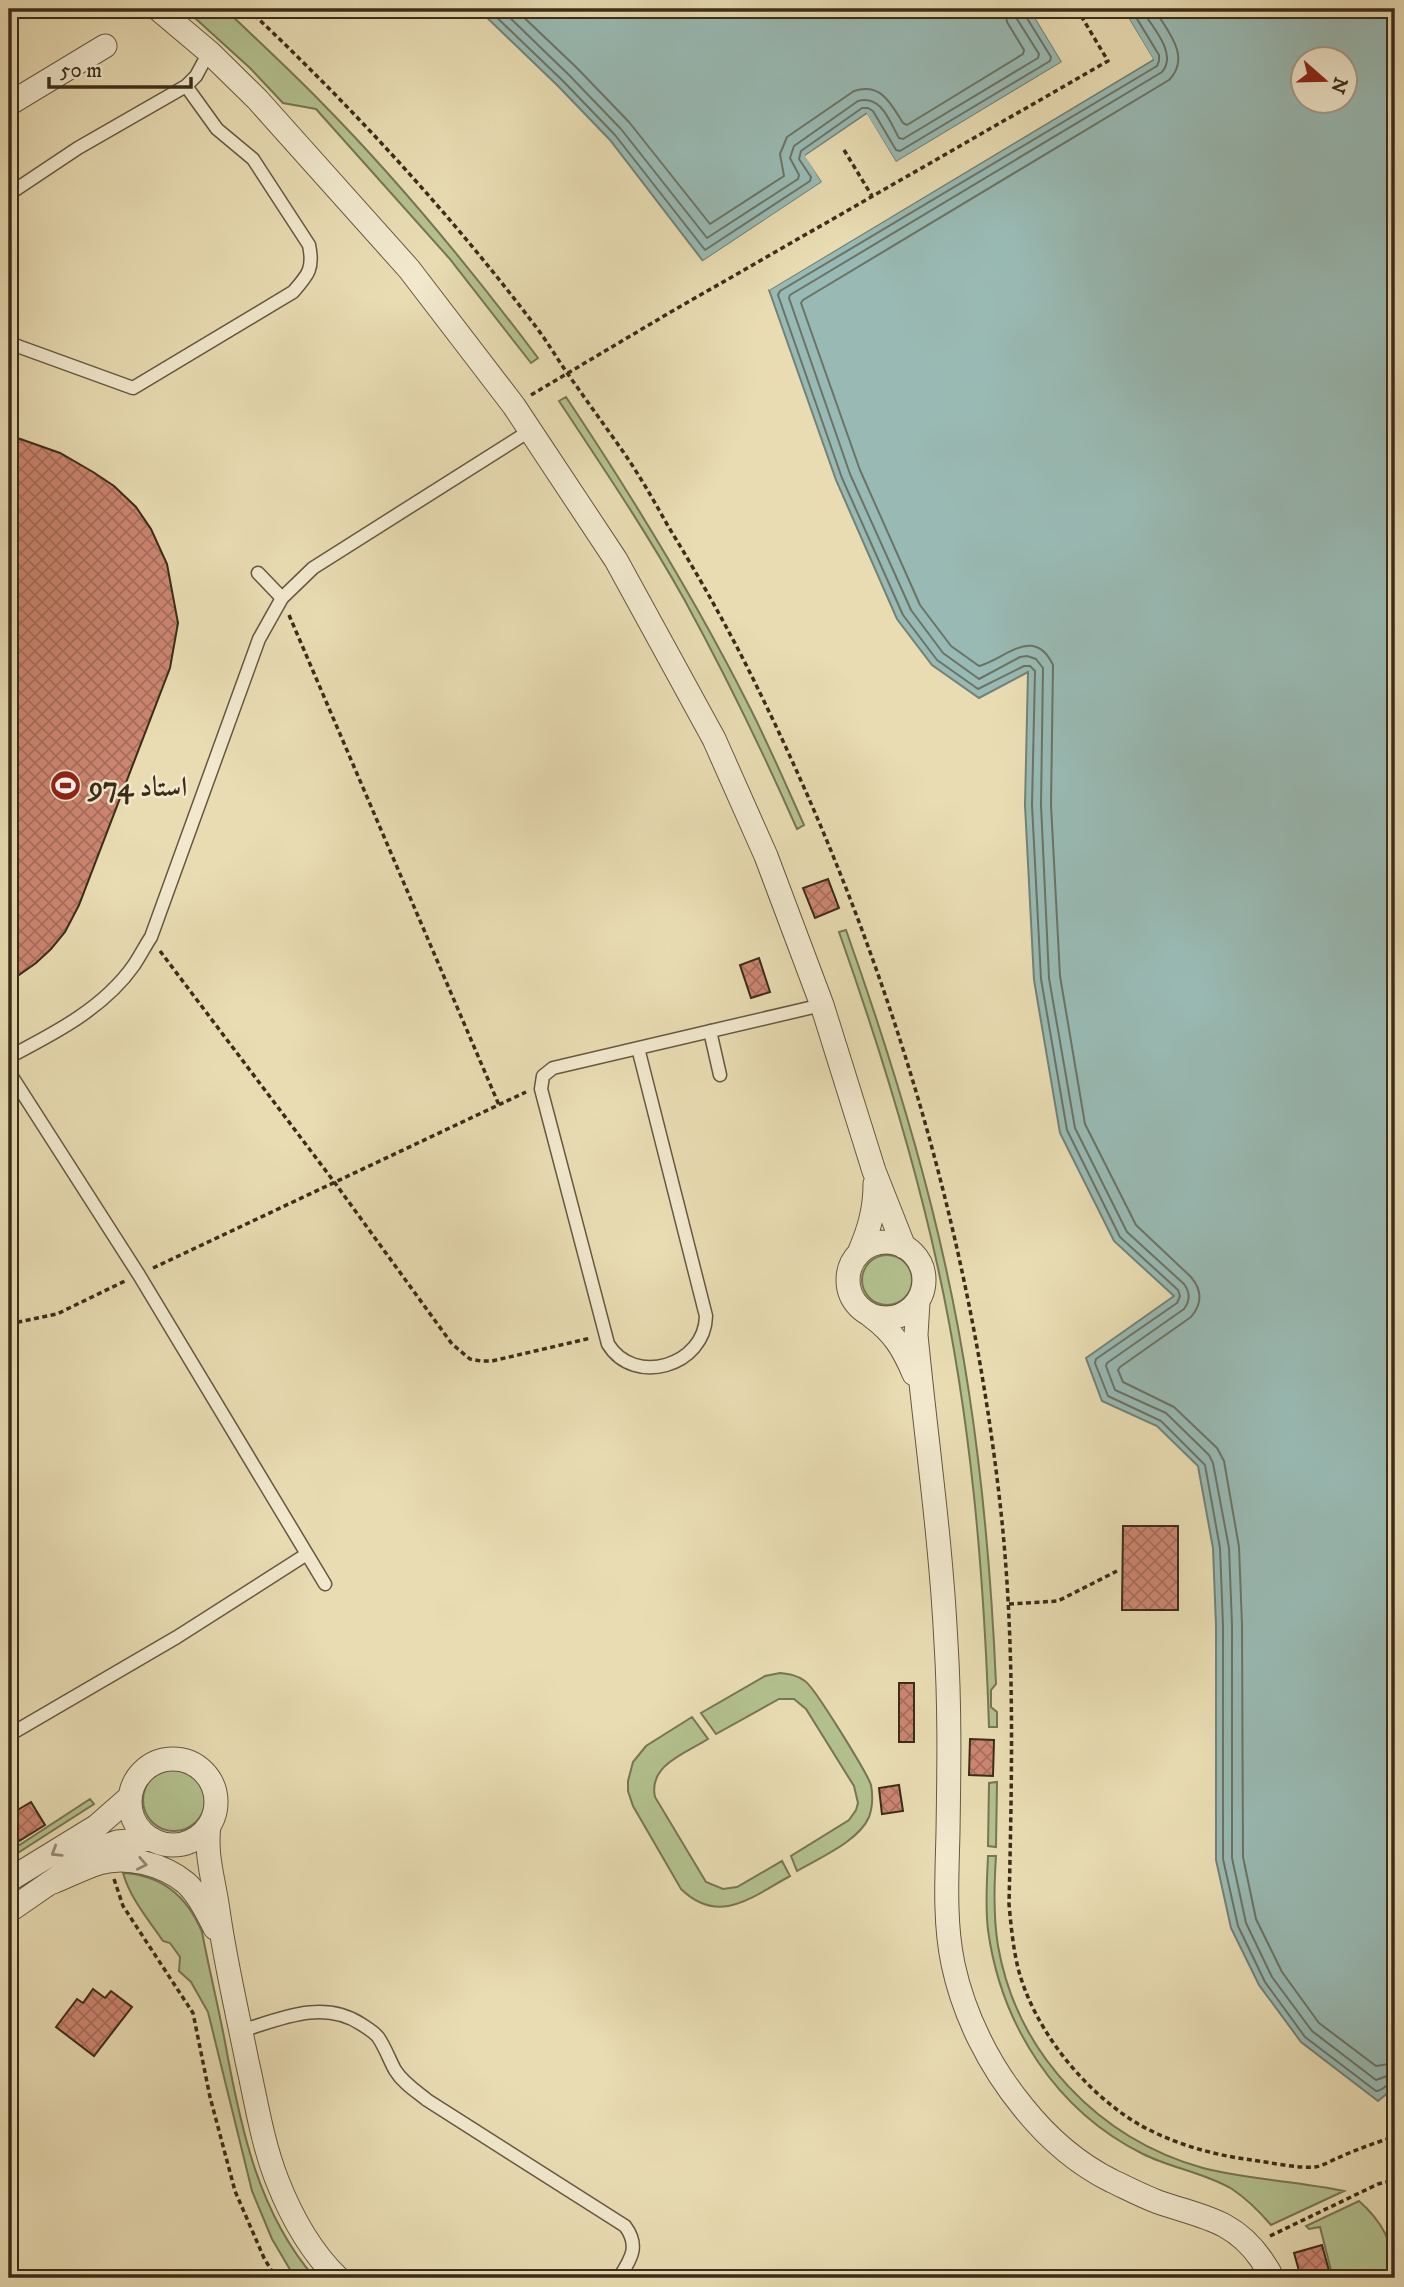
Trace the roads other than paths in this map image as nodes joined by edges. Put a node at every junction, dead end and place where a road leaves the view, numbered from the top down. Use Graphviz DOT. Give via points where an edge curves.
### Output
graph roads {
  1 [pos="158,9"];
  2 [pos="105,46"];
  3 [pos="209,52"];
  4 [pos="186,86"];
  5 [pos="9,104"];
  6 [pos="9,194"];
  7 [pos="9,343"];
  8 [pos="531,430"];
  9 [pos="258,573"];
  10 [pos="282,598"];
  11 [pos="822,1005"];
  12 [pos="710,1031"];
  13 [pos="638,1048"];
  14 [pos="9,1057"];
  15 [pos="9,1072"];
  16 [pos="720,1075"];
  17 [pos="874,1171"];
  18 [pos="904,1247"];
  19 [pos="859,1253"];
  20 [pos="918,1302"];
  21 [pos="871,1316"];
  22 [pos="921,1389"];
  23 [pos="307,1554"];
  24 [pos="325,1584"];
  25 [pos="9,1735"];
  26 [pos="130,1797"];
  27 [pos="209,1826"];
  28 [pos="152,1839"];
  29 [pos="9,1881"];
  30 [pos="54,1882"];
  31 [pos="9,1911"];
  32 [pos="222,1941"];
  33 [pos="241,2031"];
  34 [pos="338,2278"];
  35 [pos="619,2278"];
  36 [pos="1272,2278"];
  1 -- 3 [label="street"];
  2 -- 5 [label="street"];
  3 -- 4 [label="lane"];
  3 -- 8 [label="street" via="409,268"];
  4 -- 6 [label="lane"];
  4 -- 7 [label="lane" via="217,129 254,159 309,245 309,274 293,292 133,388"];
  8 -- 10 [label="lane" via="313,569"];
  8 -- 11 [label="street" via="616,560 714,739 766,856"];
  9 -- 10 [label="lane"];
  10 -- 14 [label="lane" via="259,639 151,937 134,965 101,1001"];
  11 -- 12 [label="lane"];
  11 -- 17 [label="street"];
  12 -- 13 [label="lane"];
  12 -- 16 [label="lane"];
  13 -- 13 [label="lane" via="706,1327 689,1354 653,1368 624,1360 612,1350 541,1089 543,1076 553,1069"];
  15 -- 23 [label="lane" via="139,1275"];
  17 -- 18 [label="street"];
  17 -- 19 [label="street" via="871,1225"];
  18 -- 19 [label="street" via="880,1242"];
  18 -- 20 [label="street" via="921,1265 923,1291"];
  19 -- 21 [label="street" via="851,1263 848,1288 860,1310"];
  20 -- 21 [label="street" via="897,1318"];
  20 -- 22 [label="street"];
  21 -- 22 [label="street" via="904,1351"];
  22 -- 36 [label="street" via="945,1620 948,1906 953,1963 965,2006 999,2076 1065,2150 1110,2180 1231,2228 1250,2244"];
  23 -- 24 [label="lane"];
  23 -- 25 [label="lane"];
  26 -- 27 [label="street" via="141,1773 151,1765 176,1758 189,1761 209,1777 215,1789"];
  26 -- 28 [label="street" via="135,1822"];
  26 -- 29 [label="street, one-way" via="97,1826"];
  27 -- 28 [label="street" via="183,1843"];
  27 -- 32 [label="street" via="208,1861"];
  28 -- 30 [label="street" via="107,1844"];
  30 -- 31 [label="street"];
  30 -- 32 [label="street, one-way" via="99,1863 144,1862 186,1884"];
  32 -- 33 [label="street"];
  33 -- 34 [label="street" via="276,2178 299,2228"];
  33 -- 35 [label="lane" via="318,2011 337,2012 375,2033 396,2071 427,2100 625,2226 633,2237 633,2248"];
}
